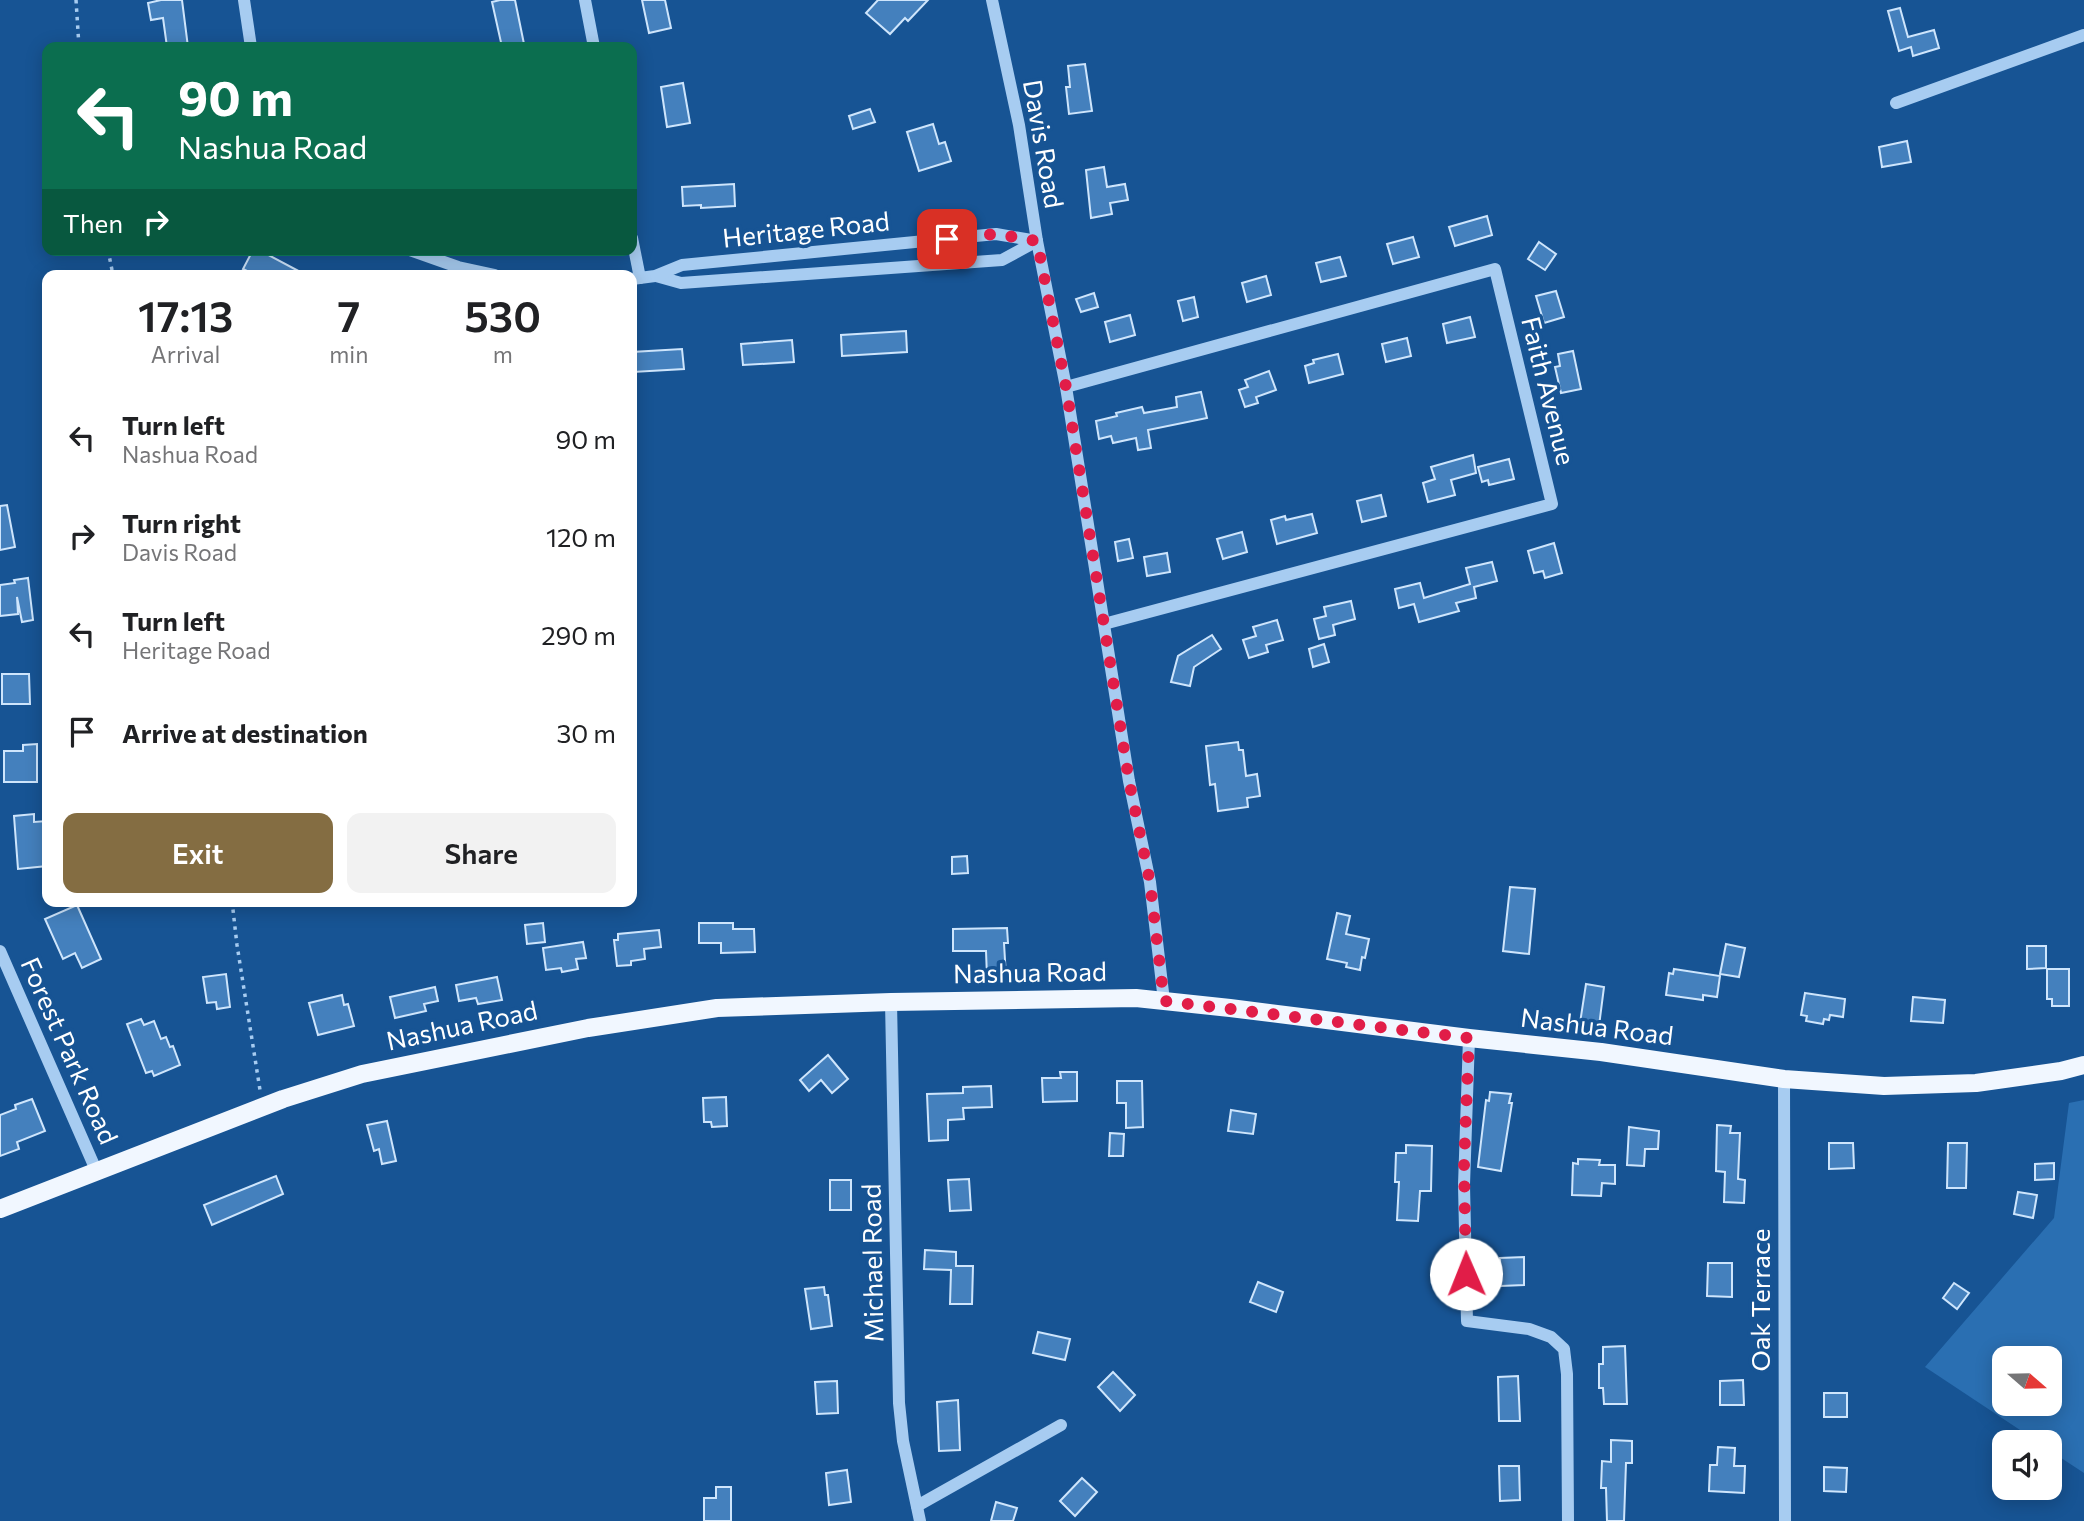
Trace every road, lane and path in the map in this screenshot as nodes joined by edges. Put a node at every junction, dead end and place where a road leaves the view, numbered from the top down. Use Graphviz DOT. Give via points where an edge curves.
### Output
graph roads {
  1 [pos="76,0"];
  2 [pos="244,0"];
  3 [pos="585,0"];
  4 [pos="992,0"];
  5 [pos="2084,35"];
  6 [pos="79,42"];
  7 [pos="250,42"];
  8 [pos="593,42"];
  9 [pos="1896,103"];
  10 [pos="1037,241"];
  11 [pos="850,249"];
  12 [pos="427,256"];
  13 [pos="747,259"];
  14 [pos="472,270"];
  15 [pos="851,271"];
  16 [pos="655,276"];
  17 [pos="637,278"];
  18 [pos="749,278"];
  19 [pos="1066,387"];
  20 [pos="1104,624"];
  21 [pos="233,907"];
  22 [pos="0,951"];
  23 [pos="1164,1001"];
  24 [pos="891,1002"];
  25 [pos="1469,1038"];
  26 [pos="2084,1065"];
  27 [pos="1784,1079"];
  28 [pos="262,1107"];
  29 [pos="96,1170"];
  30 [pos="0,1209"];
  31 [pos="1061,1426"];
  32 [pos="917,1506"];
  33 [pos="920,1521"];
  34 [pos="1568,1521"];
  35 [pos="1785,1521"];
  1 -- 6 [label="path"];
  2 -- 7 [label="street"];
  3 -- 8 [label="street"];
  4 -- 10 [label="street, Davis Road" via="1019,125"];
  5 -- 9 [label="street"];
  10 -- 11 [label="street, Heritage Road" via="996,234"];
  10 -- 15 [label="street, Heritage Road" via="1002,260"];
  10 -- 19 [label="street, Davis Road"];
  11 -- 13 [label="street, Heritage Road"];
  11 -- 15 [label="street"];
  12 -- 14 [label="street"];
  13 -- 16 [label="street, Heritage Road" via="682,265"];
  13 -- 18 [label="street"];
  15 -- 18 [label="street, Heritage Road"];
  16 -- 17 [label="street, Heritage Road"];
  16 -- 18 [label="street, Heritage Road" via="681,283"];
  19 -- 20 [label="street, Davis Road"];
  19 -- 20 [label="street, Faith Avenue" via="1495,269 1552,503"];
  20 -- 23 [label="street, Davis Road" via="1150,882"];
  21 -- 28 [label="path"];
  22 -- 29 [label="street, Forest Park Road"];
  23 -- 24 [label="main road, Nashua Road"];
  23 -- 25 [label="main road, Nashua Road"];
  24 -- 28 [label="main road, Nashua Road" via="717,1008 588,1028 362,1074"];
  24 -- 32 [label="street, Michael Road" via="898,1390"];
  25 -- 27 [label="main road, Nashua Road"];
  25 -- 34 [label="street" via="1464,1185 1467,1321 1529,1329 1551,1337 1564,1349"];
  26 -- 27 [label="main road, Nashua Road" via="1976,1083 1884,1086"];
  27 -- 35 [label="street, Oak Terrace"];
  28 -- 29 [label="main road, Nashua Road"];
  29 -- 30 [label="main road, Nashua Road"];
  31 -- 32 [label="street"];
  32 -- 33 [label="street, Michael Road"];
}
